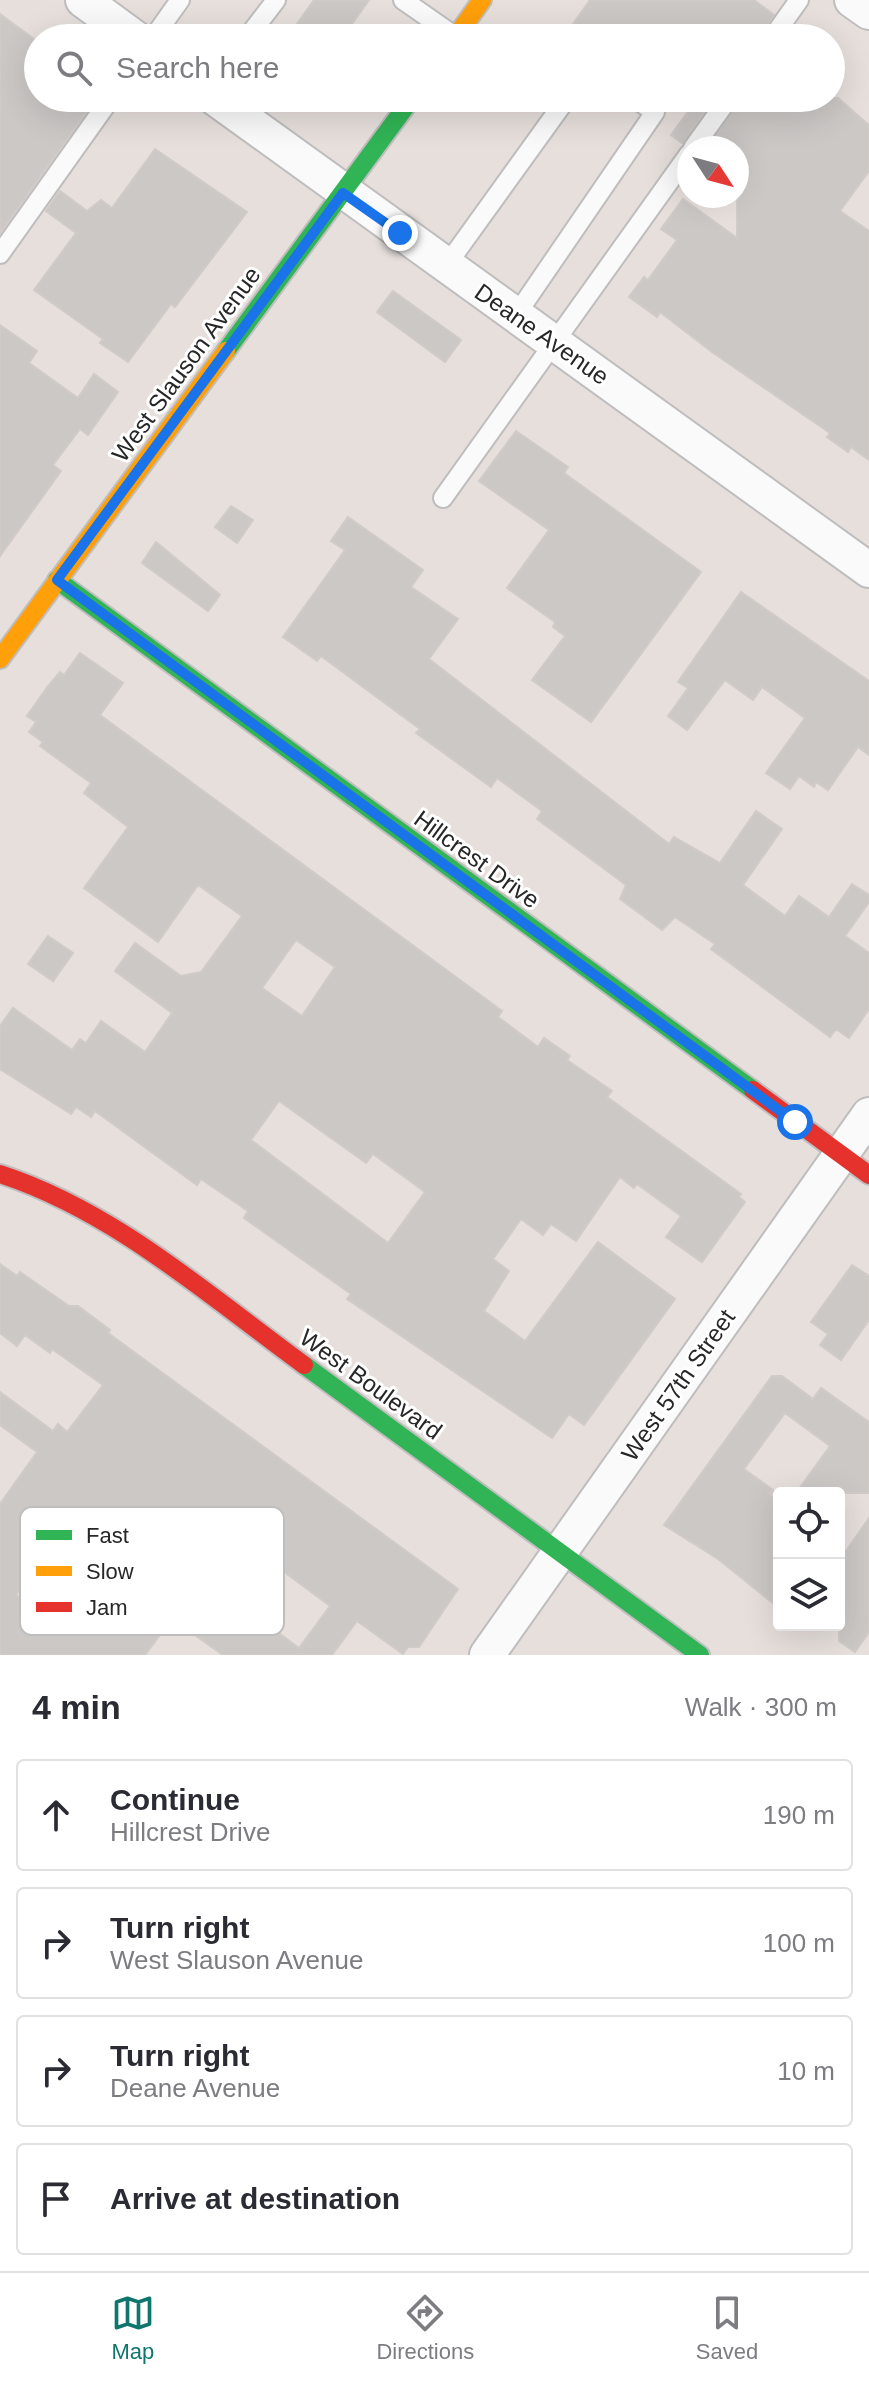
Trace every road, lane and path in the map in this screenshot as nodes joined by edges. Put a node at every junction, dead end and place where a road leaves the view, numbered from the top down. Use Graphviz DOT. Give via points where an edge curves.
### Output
graph roads {
  1 [pos="83,0"];
  2 [pos="180,0"];
  3 [pos="276,0"];
  4 [pos="403,0"];
  5 [pos="482,0"];
  6 [pos="799,0"];
  7 [pos="852,0"];
  8 [pos="869,12"];
  9 [pos="116,24"];
  10 [pos="163,24"];
  11 [pos="258,24"];
  12 [pos="436,24"];
  13 [pos="465,24"];
  14 [pos="782,24"];
  15 [pos="101,112"];
  16 [pos="234,112"];
  17 [pos="402,112"];
  18 [pos="557,112"];
  19 [pos="655,112"];
  20 [pos="719,112"];
  21 [pos="702,136"];
  22 [pos="677,171"];
  23 [pos="343,193"];
  24 [pos="0,254"];
  25 [pos="446,266"];
  26 [pos="516,315"];
  27 [pos="555,342"];
  28 [pos="443,498"];
  29 [pos="869,570"];
  30 [pos="57,580"];
  31 [pos="0,659"];
  32 [pos="869,1115"];
  33 [pos="841,1155"];
  34 [pos="0,1174"];
  35 [pos="869,1175"];
  36 [pos="560,1551"];
  37 [pos="487,1655"];
  38 [pos="700,1655"];
  1 -- 9 [label="street"];
  2 -- 10 [label="lane"];
  3 -- 11 [label="lane"];
  4 -- 12 [label="lane"];
  5 -- 13 [label="street"];
  6 -- 14 [label="lane"];
  7 -- 8 [label="street"];
  15 -- 24 [label="lane"];
  16 -- 23 [label="street, Deane Avenue"];
  17 -- 23 [label="street, West Slauson Avenue"];
  18 -- 25 [label="lane"];
  19 -- 26 [label="lane"];
  20 -- 21 [label="lane"];
  22 -- 27 [label="lane"];
  23 -- 25 [label="street, Deane Avenue"];
  23 -- 30 [label="street, West Slauson Avenue"];
  25 -- 26 [label="street, Deane Avenue"];
  26 -- 27 [label="street, Deane Avenue"];
  27 -- 28 [label="lane"];
  27 -- 29 [label="street, Deane Avenue"];
  30 -- 31 [label="street, West Slauson Avenue"];
  30 -- 33 [label="street, Hillcrest Drive"];
  32 -- 33 [label="street, West 57th Street"];
  33 -- 35 [label="street, Hillcrest Drive"];
  33 -- 36 [label="street, West 57th Street"];
  34 -- 36 [label="street, West Boulevard" via="76,1205 149,1252"];
  36 -- 37 [label="street, West 57th Street"];
  36 -- 38 [label="street, West Boulevard"];
}
